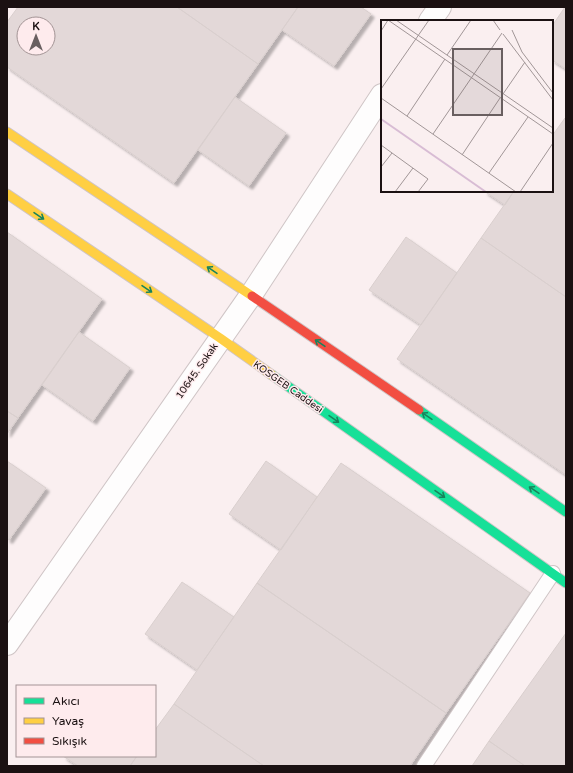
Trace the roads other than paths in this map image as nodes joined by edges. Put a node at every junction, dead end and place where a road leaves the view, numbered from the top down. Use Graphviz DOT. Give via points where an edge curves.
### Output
graph roads {
  1 [pos="440,7"];
  2 [pos="431,20"];
  3 [pos="381,97"];
  4 [pos="7,132"];
  5 [pos="7,194"];
  6 [pos="250,295"];
  7 [pos="220,338"];
  8 [pos="566,512"];
  9 [pos="553,574"];
  10 [pos="566,583"];
  11 [pos="7,644"];
  12 [pos="424,766"];
  1 -- 2 [label="street"];
  3 -- 6 [label="street, 10645. Sokak"];
  6 -- 4 [label="main road, one-way"];
  5 -- 7 [label="main road, KOSGEB Caddesi, one-way"];
  6 -- 7 [label="street, 10645. Sokak"];
  8 -- 6 [label="main road, one-way"];
  7 -- 9 [label="main road, KOSGEB Caddesi, one-way"];
  7 -- 11 [label="street, 10645. Sokak"];
  9 -- 10 [label="main road, KOSGEB Caddesi"];
  9 -- 12 [label="lane"];
}
